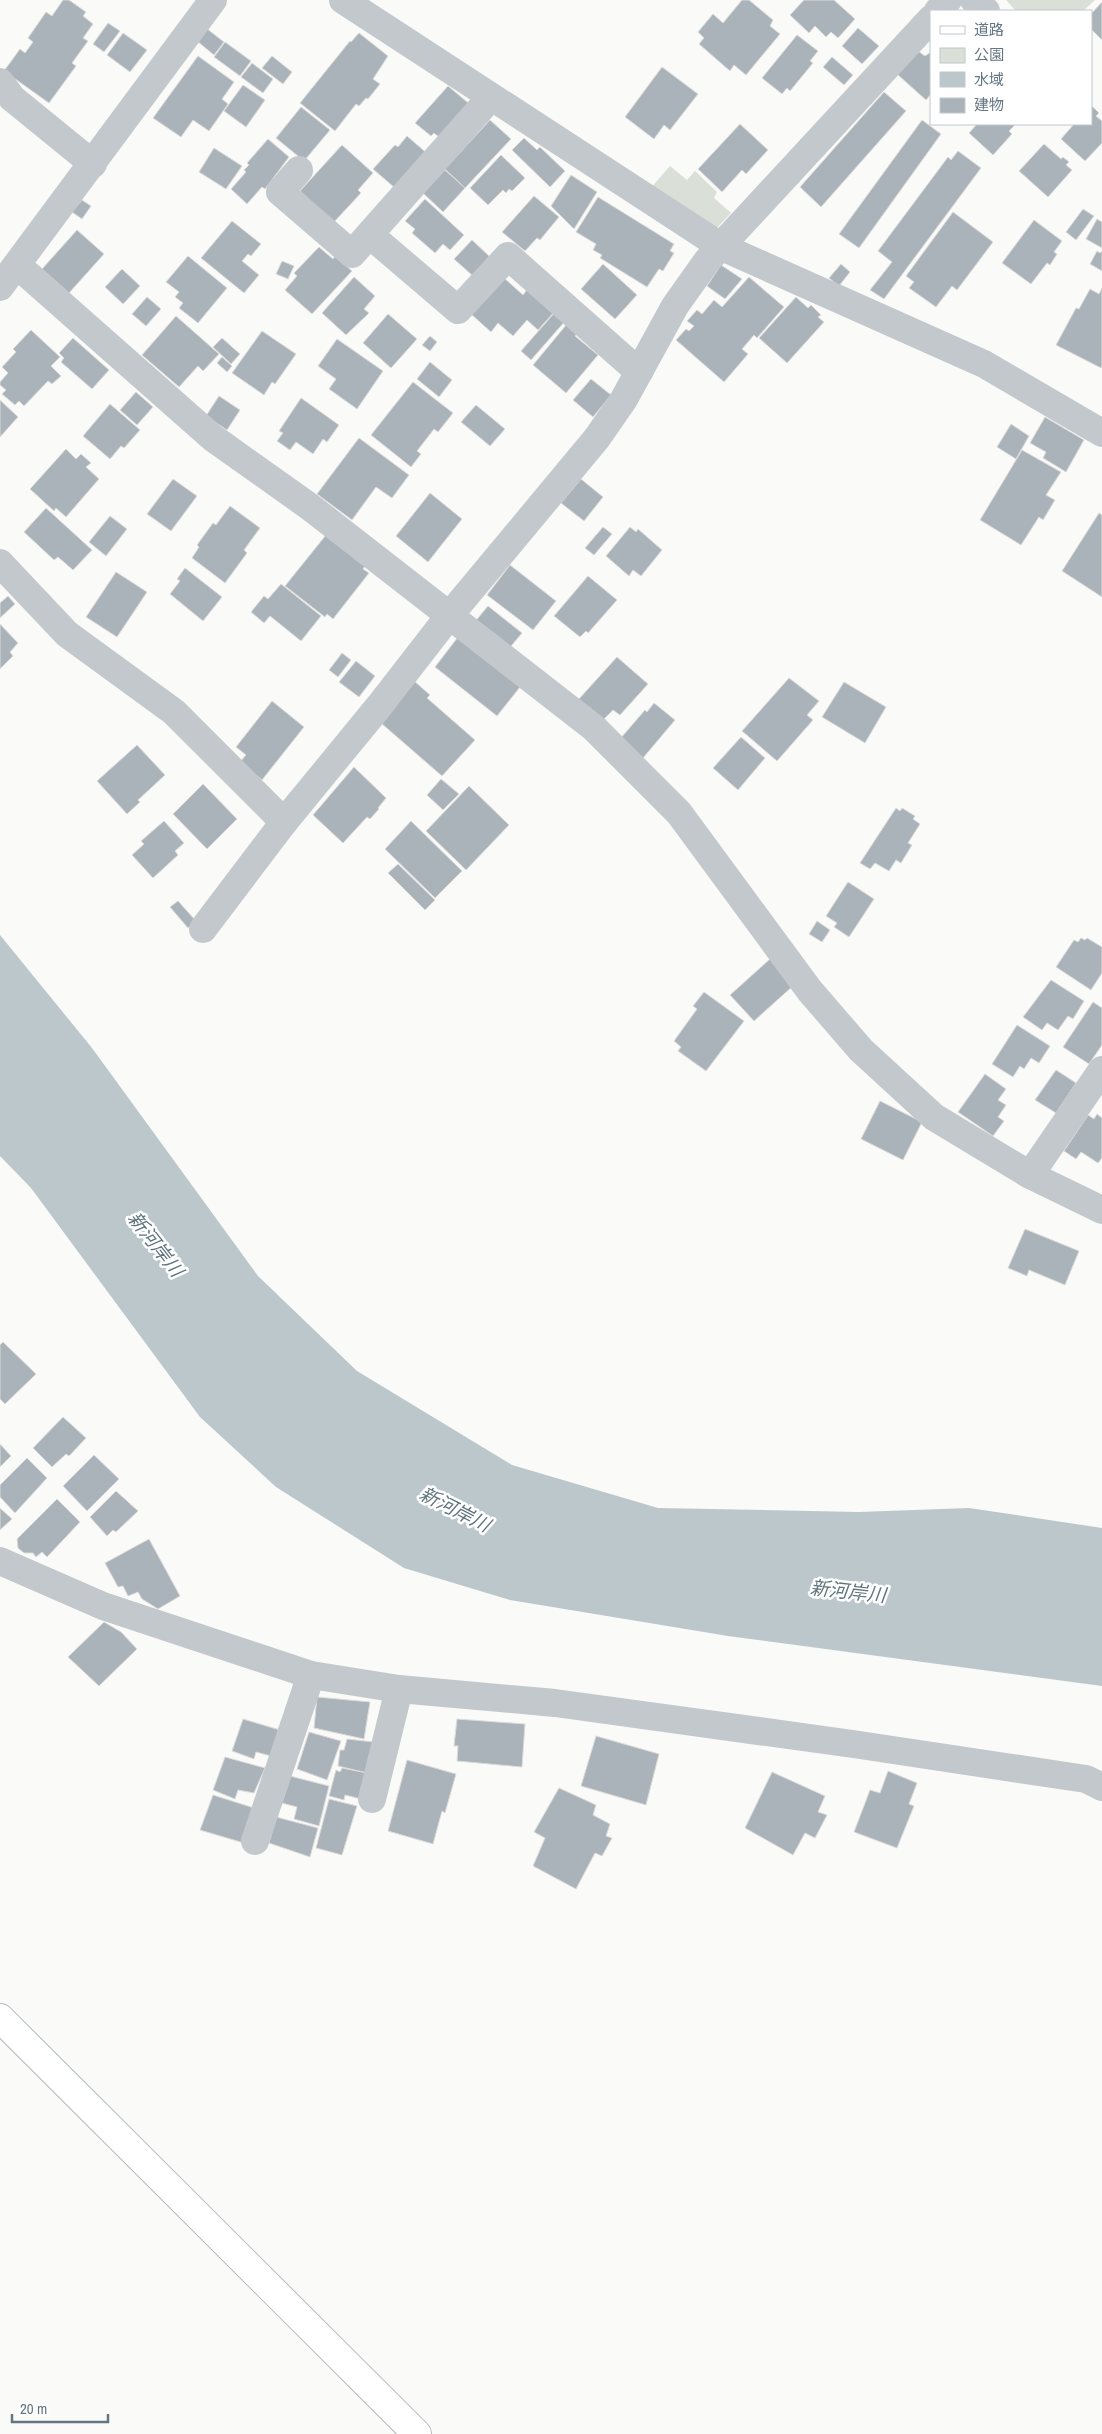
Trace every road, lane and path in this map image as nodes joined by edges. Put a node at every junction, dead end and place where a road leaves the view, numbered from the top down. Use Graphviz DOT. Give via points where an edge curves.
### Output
graph roads {
  1 [pos="212,0"];
  2 [pos="343,0"];
  3 [pos="948,0"];
  4 [pos="974,0"];
  5 [pos="939,10"];
  6 [pos="985,10"];
  7 [pos="930,20"];
  8 [pos="0,82"];
  9 [pos="491,97"];
  10 [pos="93,164"];
  11 [pos="298,170"];
  12 [pos="370,235"];
  13 [pos="722,247"];
  14 [pos="17,265"];
  15 [pos="0,287"];
  16 [pos="639,372"];
  17 [pos="1102,433"];
  18 [pos="0,563"];
  19 [pos="450,616"];
  20 [pos="284,822"];
  21 [pos="203,928"];
  22 [pos="1102,1070"];
  23 [pos="1030,1175"];
  24 [pos="1102,1210"];
  25 [pos="0,1560"];
  26 [pos="311,1675"];
  27 [pos="399,1689"];
  28 [pos="1102,1787"];
  29 [pos="372,1799"];
  30 [pos="255,1841"];
  31 [pos="0,2018"];
  32 [pos="417,2434"];
  1 -- 10 [label="street"];
  2 -- 9 [label="street"];
  3 -- 5 [label="street"];
  4 -- 6 [label="street"];
  7 -- 13 [label="street"];
  8 -- 10 [label="street" via="12,98"];
  9 -- 12 [label="street"];
  9 -- 13 [label="street"];
  10 -- 14 [label="street"];
  11 -- 12 [label="street" via="280,192 352,254"];
  12 -- 16 [label="street" via="458,310 508,256"];
  13 -- 16 [label="street" via="707,261 675,306"];
  13 -- 17 [label="street" via="984,364"];
  14 -- 15 [label="street"];
  14 -- 19 [label="street" via="213,438 310,507"];
  16 -- 19 [label="street" via="597,438"];
  18 -- 20 [label="street" via="67,634 174,712"];
  19 -- 20 [label="street"];
  19 -- 23 [label="street" via="594,728 679,814 810,991 860,1050 934,1117"];
  20 -- 21 [label="street"];
  22 -- 23 [label="street"];
  23 -- 24 [label="street"];
  25 -- 26 [label="street" via="103,1606"];
  26 -- 27 [label="street"];
  26 -- 30 [label="street"];
  27 -- 28 [label="street" via="555,1703 843,1742 1086,1779"];
  27 -- 29 [label="street"];
  31 -- 32 [label="street"];
}
